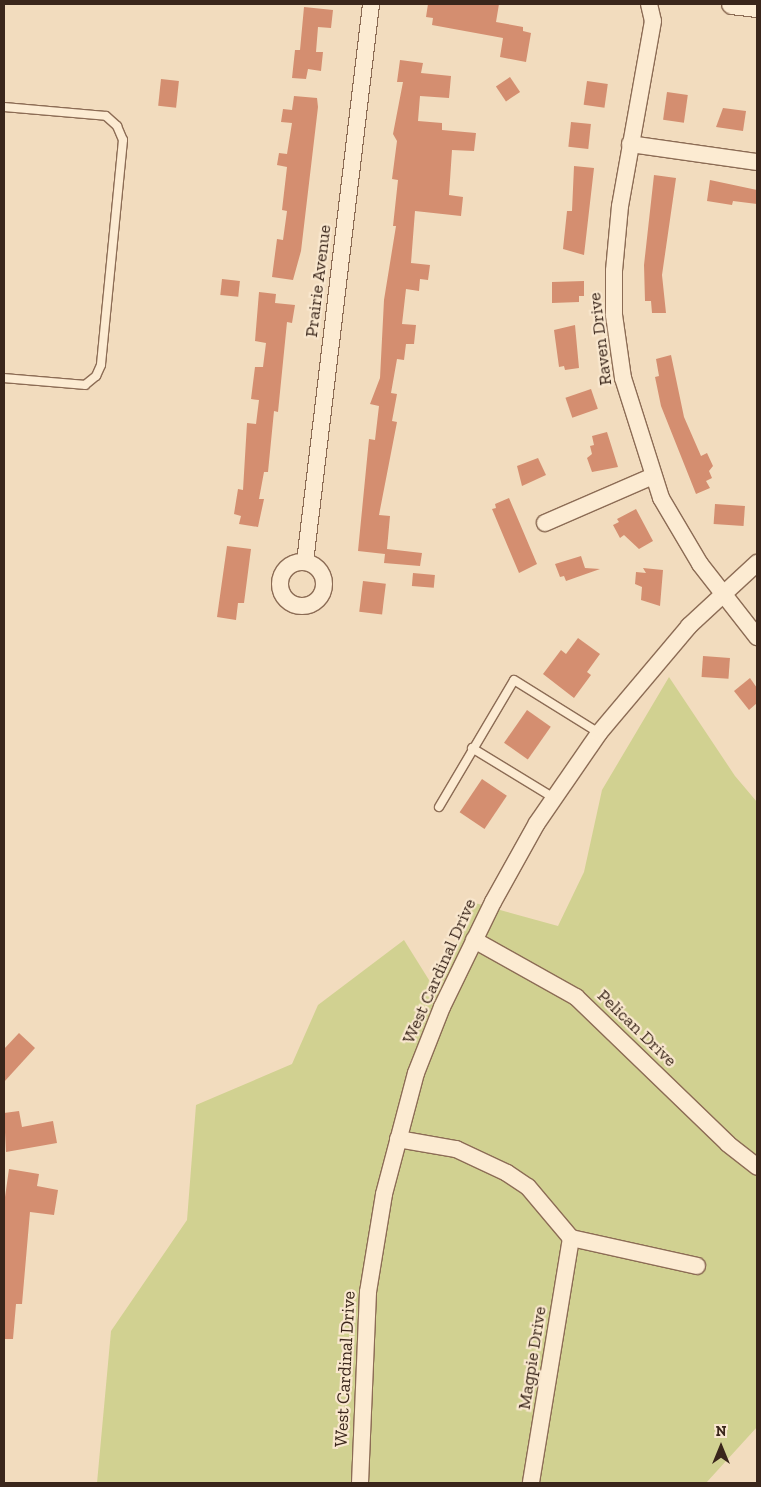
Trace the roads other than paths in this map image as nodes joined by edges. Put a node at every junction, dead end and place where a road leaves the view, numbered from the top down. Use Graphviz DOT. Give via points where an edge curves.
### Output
graph roads {
  1 [pos="371,4"];
  2 [pos="649,4"];
  3 [pos="732,4"];
  4 [pos="757,7"];
  5 [pos="4,107"];
  6 [pos="630,144"];
  7 [pos="757,162"];
  8 [pos="4,378"];
  9 [pos="653,476"];
  10 [pos="545,523"];
  11 [pos="305,562"];
  12 [pos="757,563"];
  13 [pos="723,594"];
  14 [pos="757,637"];
  15 [pos="598,733"];
  16 [pos="472,748"];
  17 [pos="554,798"];
  18 [pos="439,807"];
  19 [pos="474,940"];
  20 [pos="398,1139"];
  21 [pos="757,1166"];
  22 [pos="571,1238"];
  23 [pos="697,1266"];
  24 [pos="360,1483"];
  25 [pos="531,1483"];
  1 -- 11 [label="street, Prairie Avenue"];
  2 -- 6 [label="street, Raven Drive" via="653,20"];
  3 -- 4 [label="street"];
  5 -- 8 [label="lane" via="106,116 118,126 123,140 101,365 96,376 85,385"];
  6 -- 7 [label="street"];
  6 -- 9 [label="street, Raven Drive" via="617,234 614,315 623,378"];
  9 -- 10 [label="street"];
  9 -- 13 [label="street, Raven Drive" via="660,498 700,564"];
  12 -- 13 [label="street, West Cardinal Drive"];
  13 -- 14 [label="street, Raven Drive"];
  13 -- 15 [label="street, West Cardinal Drive" via="690,626"];
  15 -- 16 [label="lane" via="514,680"];
  15 -- 17 [label="street, West Cardinal Drive"];
  16 -- 17 [label="lane"];
  16 -- 18 [label="lane"];
  17 -- 19 [label="street, West Cardinal Drive"];
  19 -- 20 [label="street, West Cardinal Drive" via="416,1073"];
  19 -- 21 [label="street, Pelican Drive" via="576,997 728,1144"];
  20 -- 22 [label="street" via="456,1149 507,1173 528,1187"];
  20 -- 24 [label="street, West Cardinal Drive" via="368,1292"];
  22 -- 23 [label="street"];
  22 -- 25 [label="street, Magpie Drive"];
}
